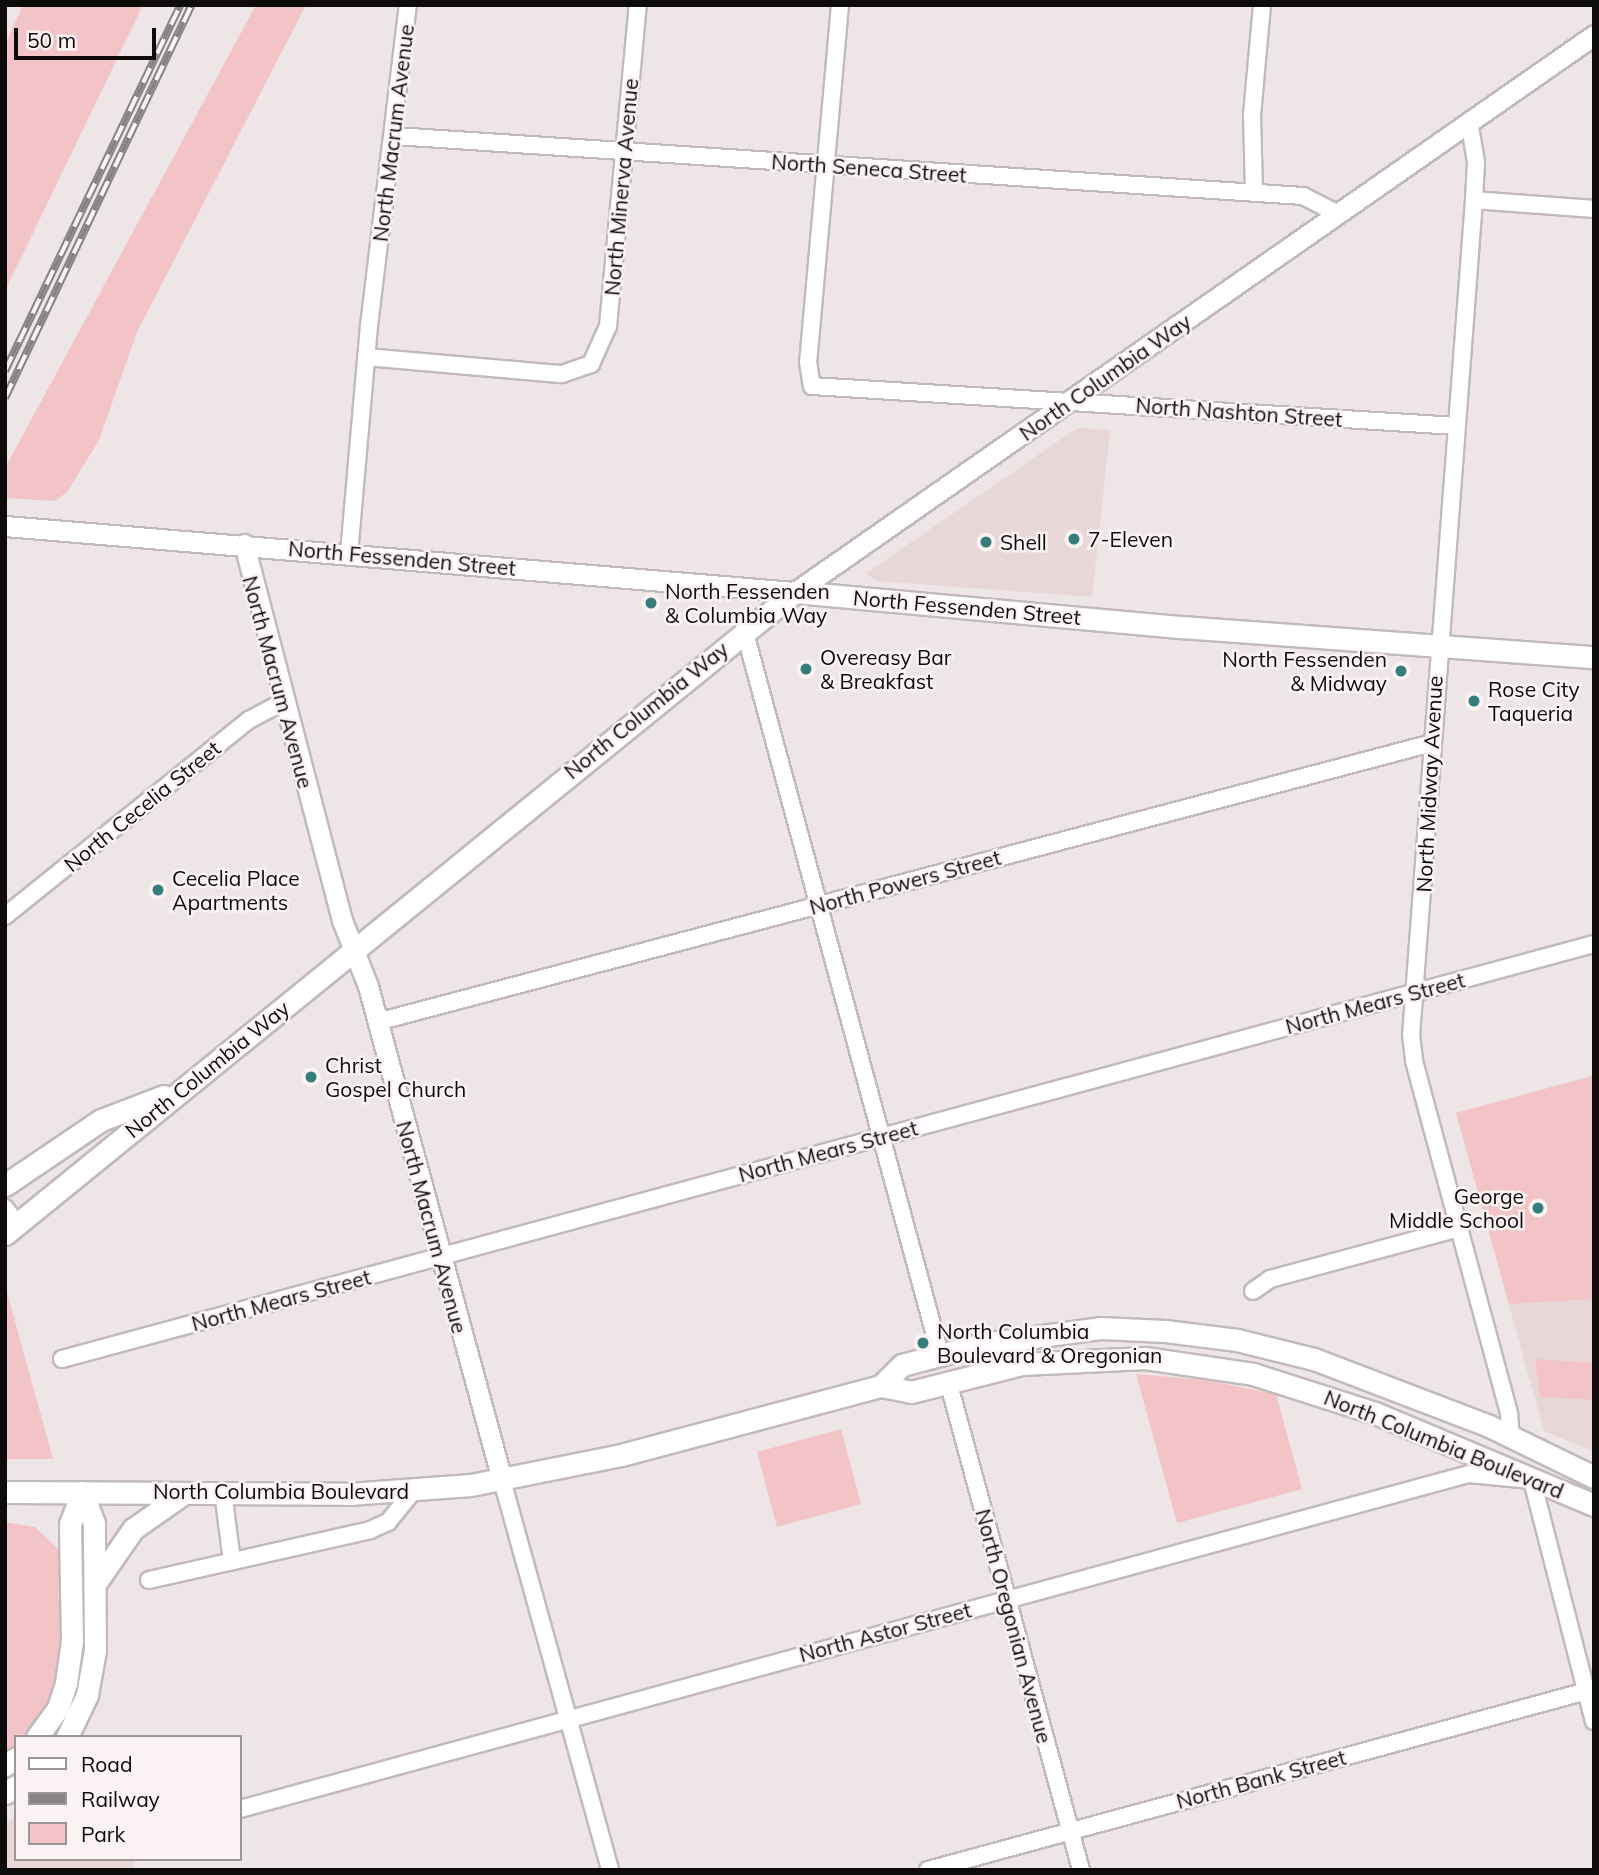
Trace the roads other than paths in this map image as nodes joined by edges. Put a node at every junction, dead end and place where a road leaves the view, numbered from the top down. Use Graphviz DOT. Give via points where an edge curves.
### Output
graph roads {
  1 [pos="408,5"];
  2 [pos="638,5"];
  3 [pos="840,5"];
  4 [pos="1262,5"];
  5 [pos="1594,35"];
  6 [pos="1469,121"];
  7 [pos="395,136"];
  8 [pos="625,152"];
  9 [pos="826,165"];
  10 [pos="1254,192"];
  11 [pos="1474,200"];
  12 [pos="1594,209"];
  13 [pos="1338,214"];
  14 [pos="366,358"];
  15 [pos="1070,402"];
  16 [pos="1456,426"];
  17 [pos="12,527"];
  18 [pos="243,544"];
  19 [pos="349,554"];
  20 [pos="795,592"];
  21 [pos="744,629"];
  22 [pos="1438,647"];
  23 [pos="1594,657"];
  24 [pos="283,702"];
  25 [pos="1432,743"];
  26 [pos="819,905"];
  27 [pos="5,916"];
  28 [pos="1594,944"];
  29 [pos="353,949"];
  30 [pos="1415,992"];
  31 [pos="377,1022"];
  32 [pos="182,1088"];
  33 [pos="882,1137"];
  34 [pos="5,1185"];
  35 [pos="9,1222"];
  36 [pos="1459,1228"];
  37 [pos="440,1256"];
  38 [pos="1253,1290"];
  39 [pos="940,1354"];
  40 [pos="62,1359"];
  41 [pos="948,1381"];
  42 [pos="881,1386"];
  43 [pos="1511,1436"];
  44 [pos="1594,1477"];
  45 [pos="502,1480"];
  46 [pos="1532,1480"];
  47 [pos="414,1490"];
  48 [pos="5,1492"];
  49 [pos="82,1492"];
  50 [pos="187,1492"];
  51 [pos="223,1492"];
  52 [pos="1594,1504"];
  53 [pos="232,1561"];
  54 [pos="149,1580"];
  55 [pos="96,1583"];
  56 [pos="1005,1599"];
  57 [pos="1590,1690"];
  58 [pos="569,1719"];
  59 [pos="1594,1721"];
  60 [pos="38,1735"];
  61 [pos="68,1735"];
  62 [pos="242,1808"];
  63 [pos="1070,1830"];
  64 [pos="610,1870"];
  65 [pos="928,1870"];
  66 [pos="1081,1870"];
  1 -- 7 [label="street, North Macrum Avenue"];
  2 -- 8 [label="street, North Minerva Avenue"];
  3 -- 9 [label="street"];
  4 -- 10 [label="street" via="1252,115"];
  5 -- 6 [label="street, North Columbia Way"];
  6 -- 11 [label="street, North Midway Avenue" via="1476,162"];
  6 -- 13 [label="street, North Columbia Way"];
  7 -- 8 [label="street, North Seneca Street"];
  7 -- 14 [label="street, North Macrum Avenue"];
  8 -- 9 [label="street, North Seneca Street"];
  8 -- 14 [label="street, North Minerva Avenue" via="608,326 590,364 562,374"];
  9 -- 10 [label="street, North Seneca Street"];
  9 -- 15 [label="street, North Nashton Street" via="808,362 812,386"];
  10 -- 13 [label="street, North Seneca Street" via="1303,195"];
  11 -- 12 [label="street"];
  11 -- 16 [label="street, North Midway Avenue"];
  13 -- 15 [label="street, North Columbia Way"];
  14 -- 19 [label="street, North Macrum Avenue"];
  15 -- 16 [label="street, North Nashton Street"];
  15 -- 20 [label="street, North Columbia Way"];
  16 -- 22 [label="street, North Midway Avenue"];
  17 -- 18 [label="street, North Fessenden Street"];
  18 -- 19 [label="street, North Fessenden Street"];
  18 -- 24 [label="street, North Macrum Avenue"];
  19 -- 20 [label="street, North Fessenden Street"];
  20 -- 21 [label="main road, North Columbia Way"];
  20 -- 22 [label="main road, North Fessenden Street"];
  21 -- 26 [label="street"];
  21 -- 29 [label="main road, North Columbia Way"];
  22 -- 23 [label="main road, North Fessenden Street"];
  22 -- 25 [label="street, North Midway Avenue"];
  24 -- 27 [label="street, North Cecelia Street" via="249,720"];
  24 -- 29 [label="street, North Macrum Avenue"];
  25 -- 26 [label="street, North Powers Street"];
  25 -- 30 [label="street, North Midway Avenue"];
  26 -- 31 [label="street, North Powers Street"];
  26 -- 33 [label="street"];
  28 -- 30 [label="street, North Mears Street"];
  29 -- 31 [label="street, North Macrum Avenue"];
  29 -- 32 [label="main road, North Columbia Way"];
  30 -- 33 [label="street, North Mears Street"];
  30 -- 36 [label="street, North Midway Avenue" via="1413,1061"];
  31 -- 37 [label="street, North Macrum Avenue"];
  32 -- 34 [label="main road" via="101,1120"];
  32 -- 35 [label="main road, North Columbia Way"];
  33 -- 37 [label="street, North Mears Street"];
  33 -- 39 [label="street"];
  36 -- 38 [label="street" via="1270,1279"];
  36 -- 43 [label="street, North Midway Avenue"];
  37 -- 40 [label="street, North Mears Street"];
  37 -- 45 [label="street, North Macrum Avenue"];
  39 -- 42 [label="main road, North Columbia Boulevard" via="902,1364"];
  39 -- 43 [label="main road, North Columbia Boulevard" via="1100,1328 1237,1340 1314,1359"];
  41 -- 42 [label="main road, North Columbia Boulevard" via="911,1392"];
  41 -- 46 [label="main road, North Columbia Boulevard" via="1044,1361 1145,1358 1190,1362 1253,1374 1375,1412"];
  41 -- 56 [label="street, North Oregonian Avenue"];
  42 -- 45 [label="main road, North Columbia Boulevard" via="621,1455"];
  43 -- 44 [label="main road, North Columbia Boulevard"];
  44 -- 46 [label="main road" via="1585,1482 1550,1474"];
  45 -- 47 [label="main road, North Columbia Boulevard"];
  45 -- 58 [label="street, North Macrum Avenue"];
  46 -- 52 [label="main road, North Columbia Boulevard"];
  46 -- 56 [label="street, North Astor Street" via="1469,1474"];
  46 -- 57 [label="street"];
  47 -- 51 [label="main road, North Columbia Boulevard"];
  47 -- 53 [label="street" via="388,1522 370,1530"];
  48 -- 49 [label="main road, North Columbia Boulevard"];
  49 -- 50 [label="main road, North Columbia Boulevard"];
  49 -- 55 [label="main road" via="94,1523"];
  49 -- 60 [label="main road" via="70,1524 72,1641 66,1683 58,1707"];
  50 -- 51 [label="main road, North Columbia Boulevard"];
  50 -- 55 [label="main road" via="133,1529"];
  51 -- 53 [label="street"];
  53 -- 54 [label="street"];
  55 -- 61 [label="main road" via="92,1674"];
  56 -- 58 [label="street, North Astor Street"];
  56 -- 63 [label="street, North Oregonian Avenue"];
  57 -- 59 [label="street"];
  57 -- 63 [label="street, North Bank Street"];
  58 -- 62 [label="street, North Astor Street"];
  58 -- 64 [label="street, North Macrum Avenue"];
  63 -- 65 [label="street, North Bank Street"];
  63 -- 66 [label="street, North Oregonian Avenue"];
}
